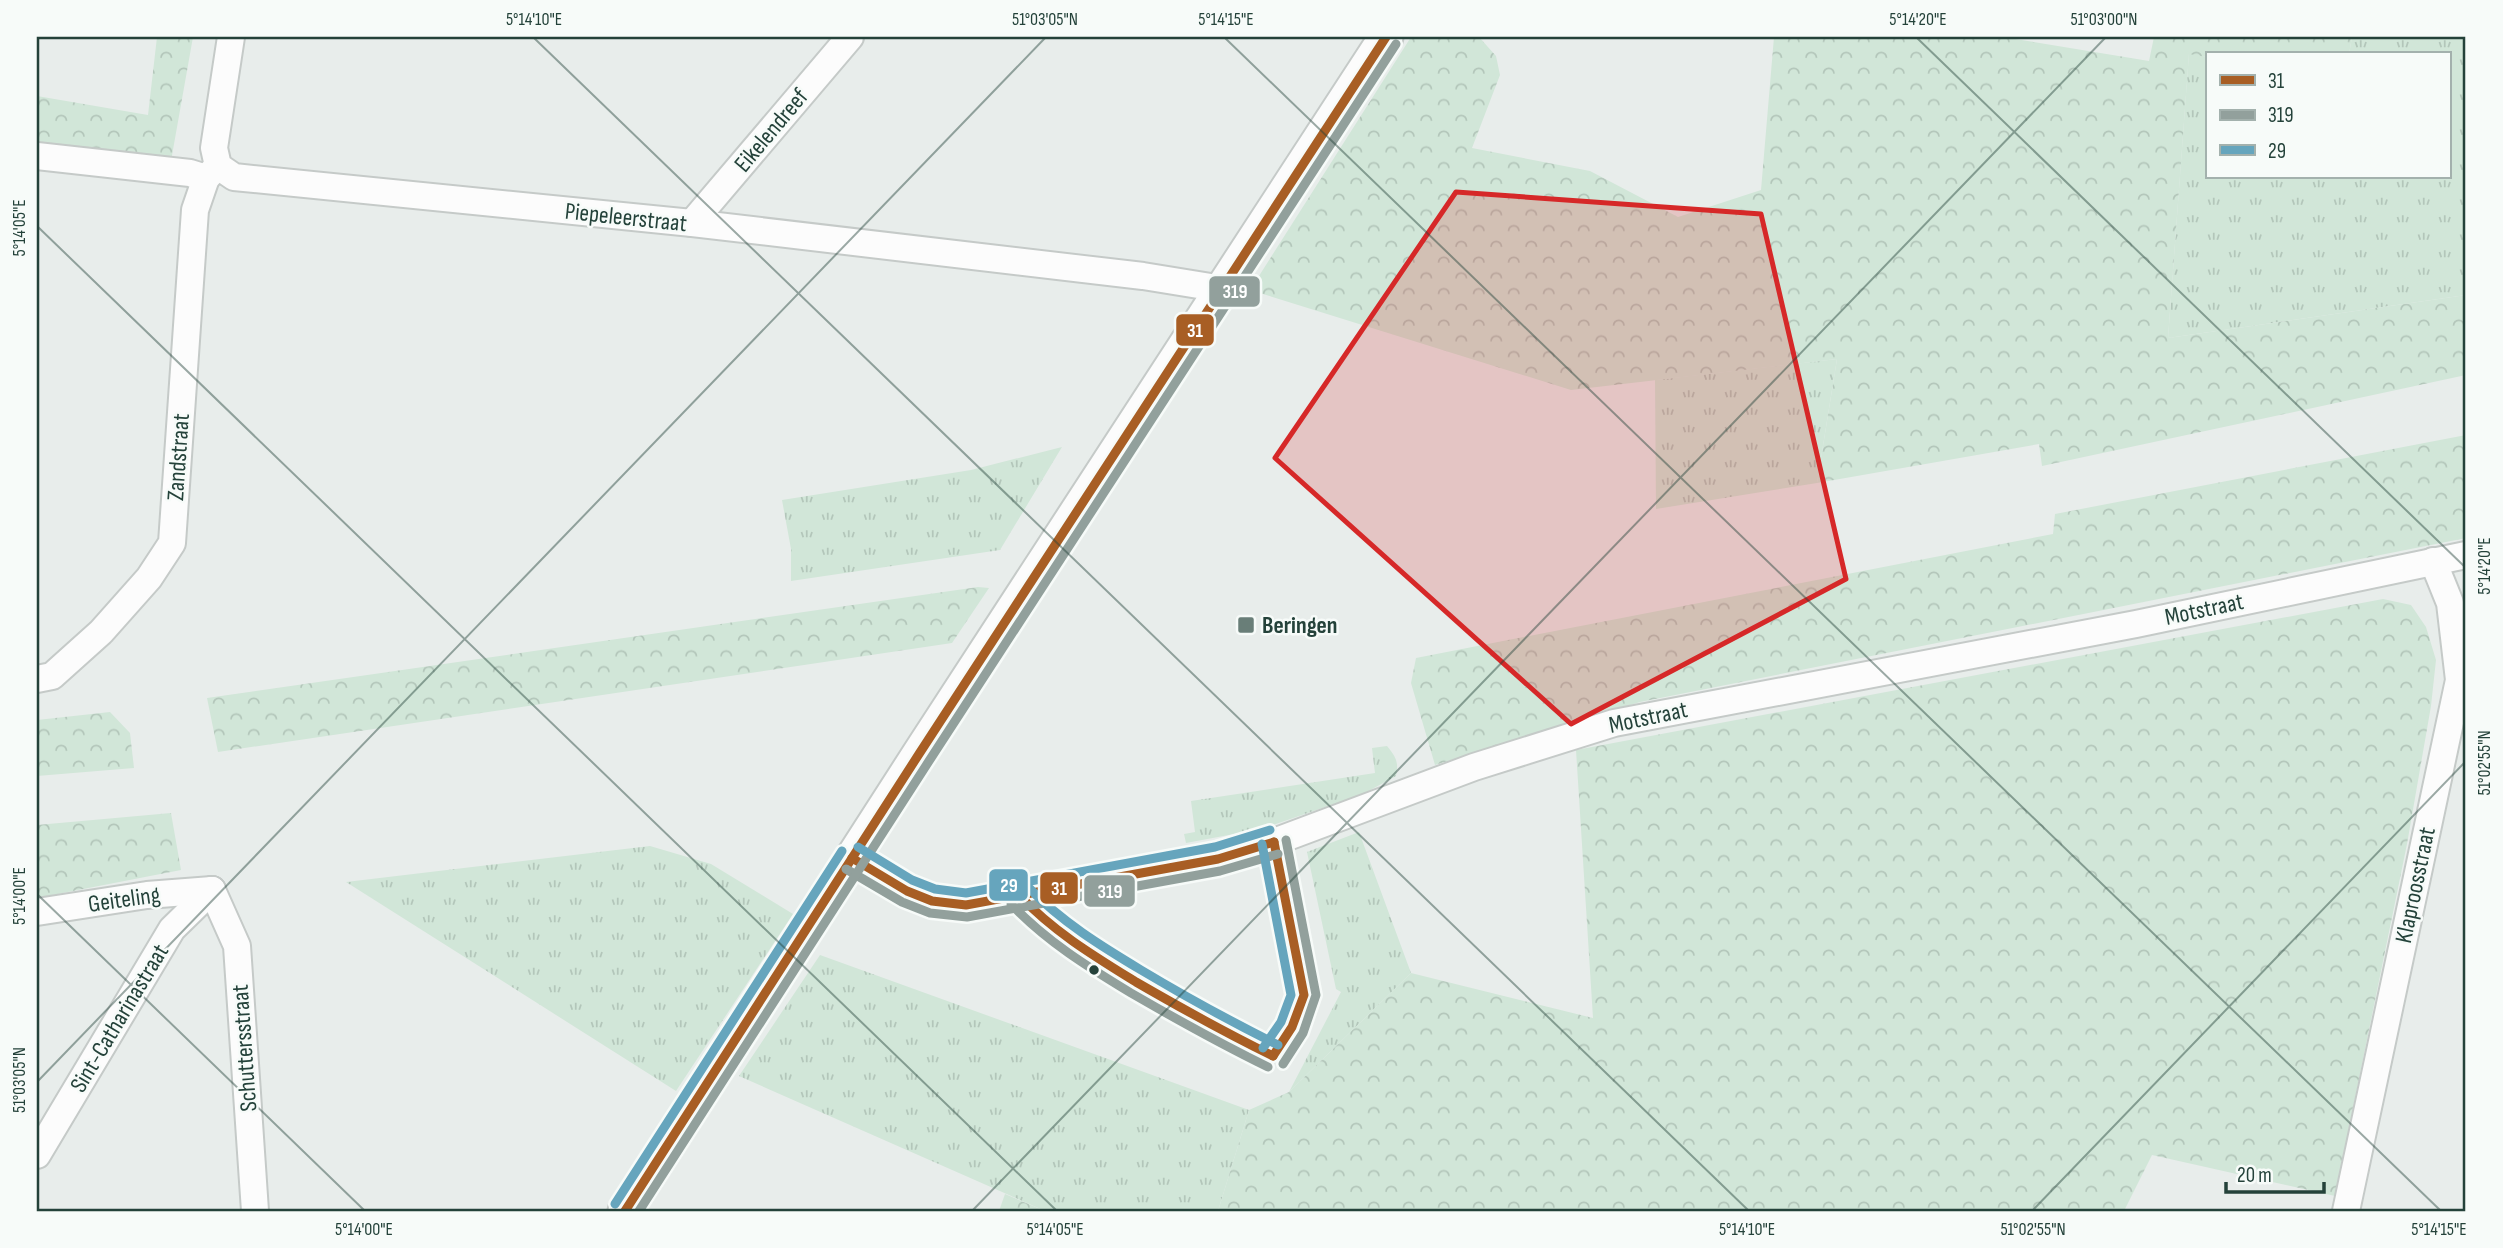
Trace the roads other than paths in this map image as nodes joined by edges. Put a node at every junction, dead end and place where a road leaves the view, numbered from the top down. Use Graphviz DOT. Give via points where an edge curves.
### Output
graph roads {
  1 [pos="231,37"];
  2 [pos="850,37"];
  3 [pos="1386,37"];
  4 [pos="37,156"];
  5 [pos="212,172"];
  6 [pos="692,223"];
  7 [pos="1223,289"];
  8 [pos="2466,555"];
  9 [pos="2433,561"];
  10 [pos="37,679"];
  11 [pos="852,858"];
  12 [pos="212,890"];
  13 [pos="37,912"];
  14 [pos="37,1155"];
  15 [pos="256,1211"];
  16 [pos="625,1211"];
  17 [pos="2346,1211"];
  1 -- 5 [label="street, Zandstraat"];
  2 -- 6 [label="street, Eikelendreef"];
  3 -- 7 [label="street"];
  4 -- 5 [label="street, Piepeleerstraat"];
  5 -- 6 [label="street, Piepeleerstraat" via="242,179"];
  5 -- 10 [label="street, Zandstraat" via="195,210 172,543 149,578 101,632 52,676"];
  6 -- 7 [label="street, Piepeleerstraat"];
  7 -- 11 [label="street"];
  8 -- 9 [label="street, Motstraat"];
  9 -- 11 [label="street, Motstraat" via="2136,624 1614,723 1474,767 1274,842 1218,859 1109,881 967,905 932,901 907,891"];
  9 -- 17 [label="street, Klaproosstraat" via="2450,603 2459,680"];
  11 -- 16 [label="street"];
  12 -- 13 [label="street, Geiteling"];
  12 -- 14 [label="street, Sint-Catharinastraat" via="172,929"];
  12 -- 15 [label="street, Schuttersstraat" via="237,946"];
}
